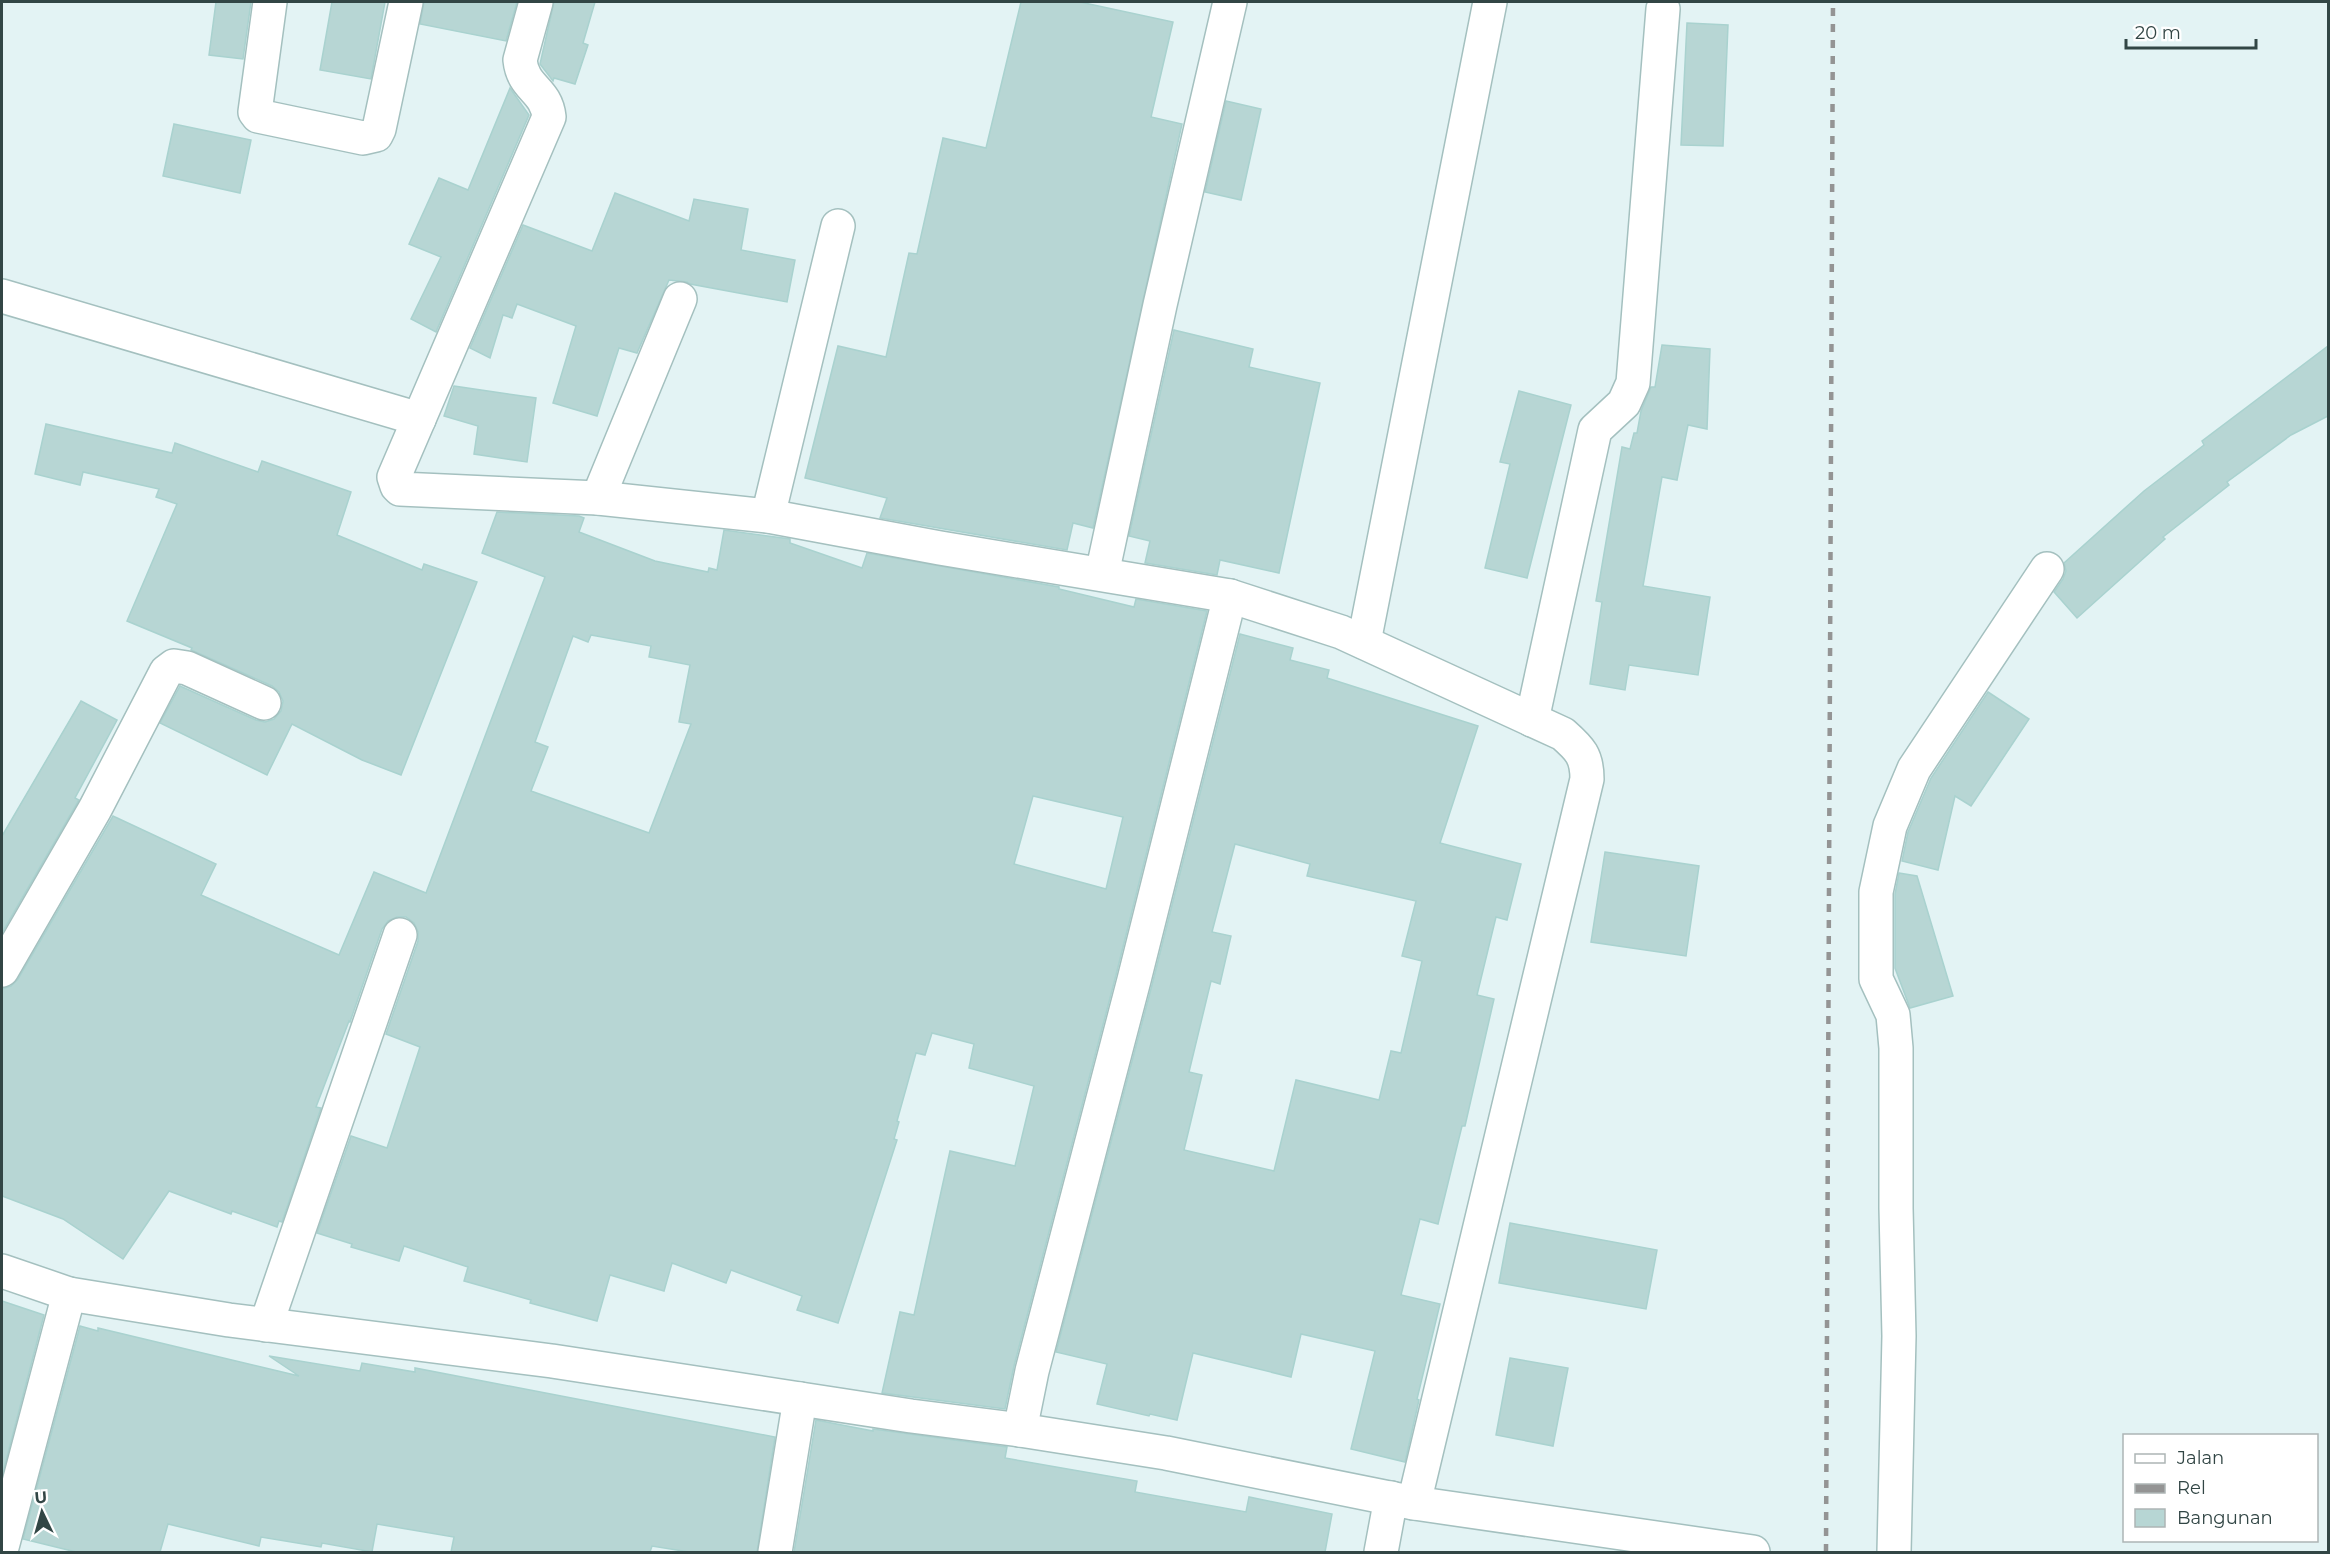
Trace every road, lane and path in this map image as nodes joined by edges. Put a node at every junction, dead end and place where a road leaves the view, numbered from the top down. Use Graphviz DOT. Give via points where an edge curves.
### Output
graph roads {
  1 [pos="270,2"];
  2 [pos="406,2"];
  3 [pos="536,2"];
  4 [pos="1230,2"];
  5 [pos="1490,2"];
  6 [pos="1663,9"];
  7 [pos="838,226"];
  8 [pos="2,296"];
  9 [pos="680,299"];
  10 [pos="419,419"];
  11 [pos="598,498"];
  12 [pos="768,516"];
  13 [pos="2047,569"];
  14 [pos="1102,574"];
  15 [pos="1230,596"];
  16 [pos="1364,642"];
  17 [pos="264,703"];
  18 [pos="1532,720"];
  19 [pos="400,936"];
  20 [pos="2,970"];
  21 [pos="2,1271"];
  22 [pos="69,1294"];
  23 [pos="266,1325"];
  24 [pos="800,1399"];
  25 [pos="1020,1430"];
  26 [pos="1402,1500"];
  27 [pos="2,1547"];
  28 [pos="775,1552"];
  29 [pos="1381,1552"];
  30 [pos="1753,1552"];
  31 [pos="1894,1552"];
  1 -- 2 [label="street" via="255,112 258,116 363,138 376,135 379,129"];
  3 -- 10 [label="street" via="521,69 524,78 545,100 549,117"];
  4 -- 14 [label="street"];
  5 -- 16 [label="street"];
  6 -- 18 [label="street" via="1633,383 1624,403 1595,430"];
  7 -- 12 [label="street"];
  8 -- 10 [label="street"];
  9 -- 11 [label="street"];
  10 -- 11 [label="street" via="394,477 400,489"];
  11 -- 12 [label="street"];
  12 -- 14 [label="street"];
  13 -- 31 [label="street" via="1914,769 1890,826 1876,892 1876,979 1893,1015 1896,1048 1899,1336"];
  14 -- 15 [label="street"];
  15 -- 16 [label="street"];
  15 -- 25 [label="street"];
  16 -- 18 [label="street"];
  17 -- 20 [label="street" via="187,668 170,668 95,809"];
  18 -- 26 [label="street" via="1563,734 1577,746 1587,762 1587,779"];
  19 -- 23 [label="street"];
  21 -- 22 [label="street"];
  22 -- 23 [label="street"];
  22 -- 27 [label="street"];
  23 -- 24 [label="street" via="552,1361"];
  24 -- 25 [label="street"];
  24 -- 28 [label="street"];
  25 -- 26 [label="street" via="1166,1453"];
  26 -- 29 [label="street"];
  26 -- 30 [label="street"];
}
